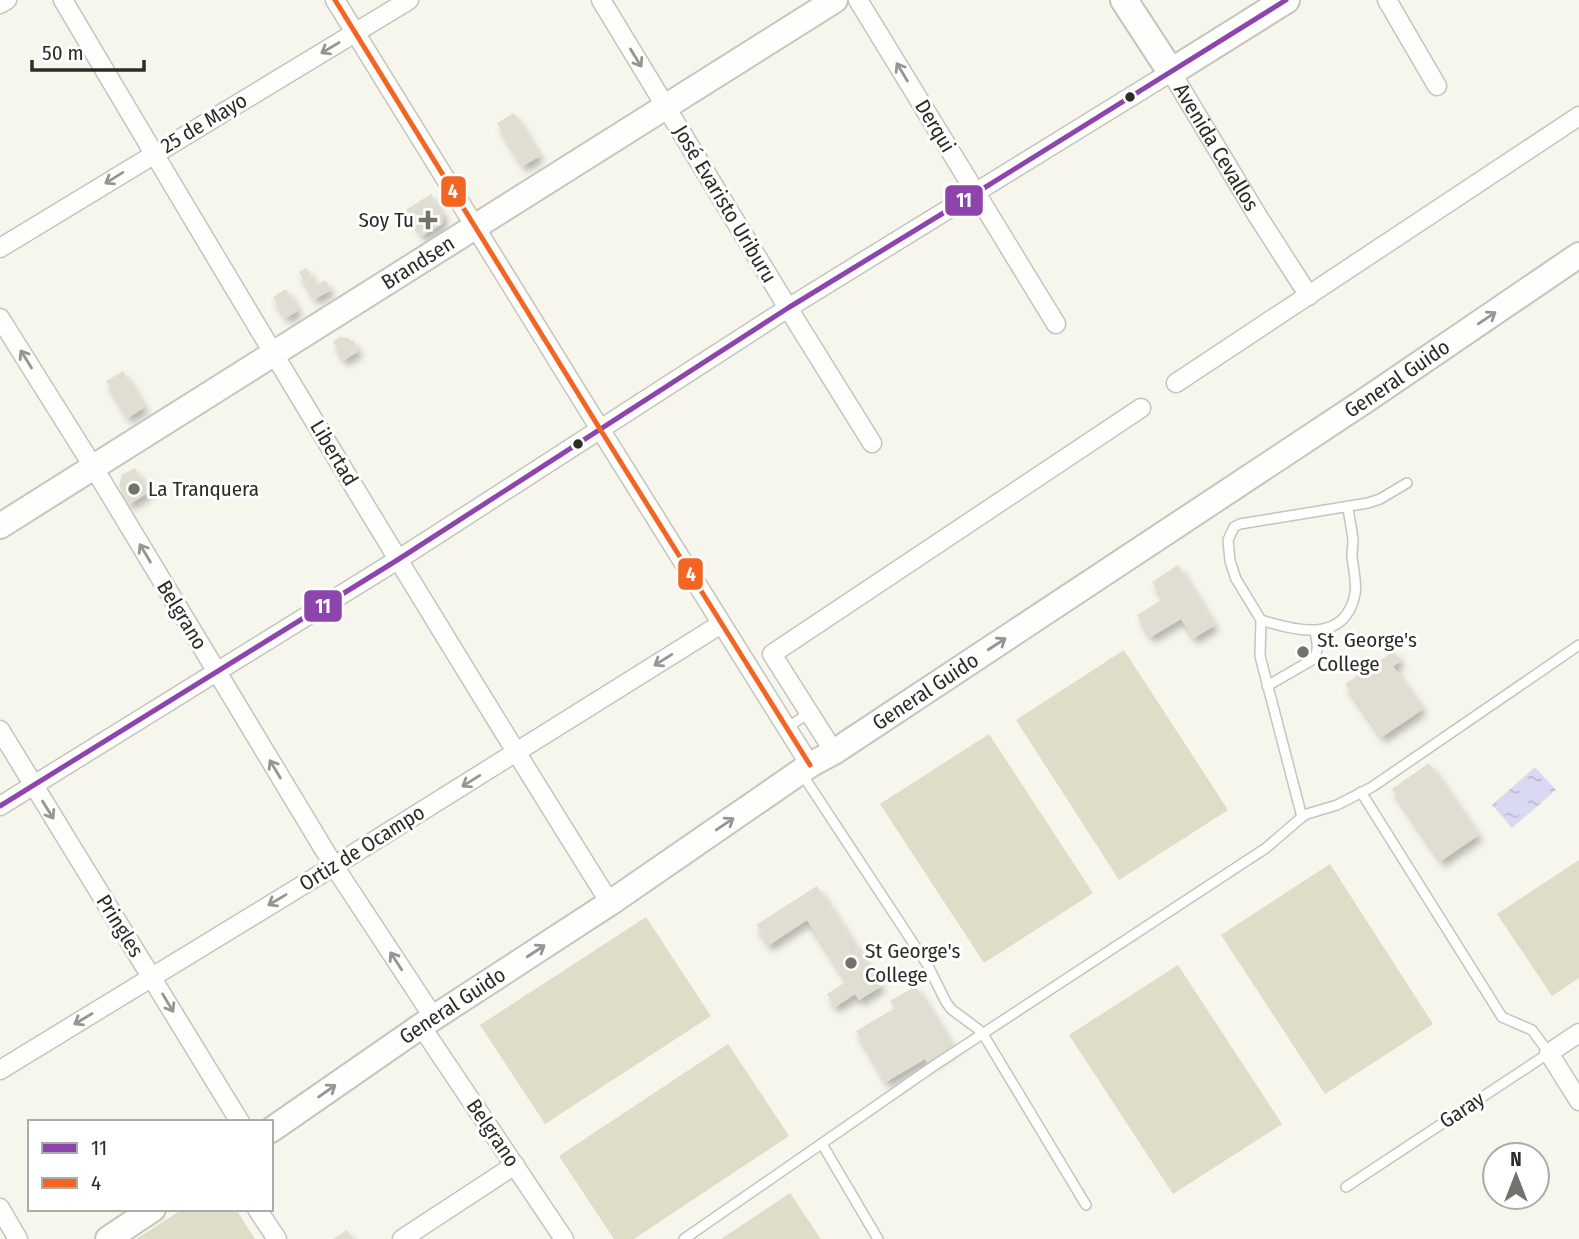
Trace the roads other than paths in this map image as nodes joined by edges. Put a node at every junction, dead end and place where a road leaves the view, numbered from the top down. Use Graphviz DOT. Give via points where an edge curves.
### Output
graph roads {
  1 [pos="7,0"];
  2 [pos="62,0"];
  3 [pos="335,0"];
  4 [pos="409,0"];
  5 [pos="601,0"];
  6 [pos="835,0"];
  7 [pos="858,0"];
  8 [pos="1124,0"];
  9 [pos="1286,0"];
  10 [pos="1387,0"];
  11 [pos="0,4"];
  12 [pos="355,33"];
  13 [pos="1171,72"];
  14 [pos="1437,86"];
  15 [pos="666,105"];
  16 [pos="1579,116"];
  17 [pos="154,154"];
  18 [pos="976,193"];
  19 [pos="475,227"];
  20 [pos="0,248"];
  21 [pos="1579,255"];
  22 [pos="1309,296"];
  23 [pos="788,308"];
  24 [pos="0,318"];
  25 [pos="1056,324"];
  26 [pos="273,353"];
  27 [pos="1176,383"];
  28 [pos="1141,408"];
  29 [pos="600,429"];
  30 [pos="872,443"];
  31 [pos="94,468"];
  32 [pos="1407,483"];
  33 [pos="1348,508"];
  34 [pos="0,526"];
  35 [pos="399,559"];
  36 [pos="1261,620"];
  37 [pos="721,624"];
  38 [pos="1315,632"];
  39 [pos="1579,645"];
  40 [pos="216,673"];
  41 [pos="1267,686"];
  42 [pos="809,713"];
  43 [pos="788,727"];
  44 [pos="0,730"];
  45 [pos="516,752"];
  46 [pos="834,752"];
  47 [pos="806,769"];
  48 [pos="34,786"];
  49 [pos="1361,792"];
  50 [pos="0,806"];
  51 [pos="1302,817"];
  52 [pos="334,866"];
  53 [pos="610,903"];
  54 [pos="152,977"];
  55 [pos="427,1022"];
  56 [pos="1579,1033"];
  57 [pos="983,1034"];
  58 [pos="1549,1053"];
  59 [pos="0,1070"];
  60 [pos="1579,1101"];
  61 [pos="239,1120"];
  62 [pos="273,1129"];
  63 [pos="822,1144"];
  64 [pos="514,1165"];
  65 [pos="1346,1187"];
  66 [pos="1086,1205"];
  67 [pos="0,1208"];
  68 [pos="150,1211"];
  69 [pos="258,1211"];
  70 [pos="18,1239"];
  71 [pos="108,1239"];
  72 [pos="277,1239"];
  73 [pos="402,1239"];
  74 [pos="564,1239"];
  75 [pos="684,1239"];
  76 [pos="878,1239"];
  1 -- 11 [label="street"];
  2 -- 17 [label="street, Libertad"];
  3 -- 12 [label="street"];
  4 -- 12 [label="street, 25 de Mayo"];
  5 -- 15 [label="street, José Evaristo Uriburu, one-way"];
  6 -- 15 [label="main road, Brandsen"];
  18 -- 7 [label="street, Derqui, one-way"];
  8 -- 13 [label="main road, Avenida Cevallos"];
  9 -- 13 [label="main road"];
  10 -- 14 [label="street"];
  12 -- 17 [label="street, 25 de Mayo, one-way"];
  12 -- 19 [label="street"];
  13 -- 18 [label="street"];
  13 -- 22 [label="street, Avenida Cevallos"];
  15 -- 19 [label="main road, Brandsen"];
  15 -- 23 [label="street, José Evaristo Uriburu"];
  16 -- 22 [label="street"];
  17 -- 20 [label="street, 25 de Mayo, one-way"];
  17 -- 26 [label="street, Libertad"];
  18 -- 23 [label="street"];
  18 -- 25 [label="street, Derqui"];
  19 -- 26 [label="main road, Brandsen"];
  19 -- 29 [label="street"];
  46 -- 21 [label="main road, General Guido, one-way"];
  22 -- 27 [label="street"];
  23 -- 29 [label="street"];
  23 -- 30 [label="street, José Evaristo Uriburu"];
  31 -- 24 [label="street, Belgrano, one-way"];
  26 -- 31 [label="main road, Brandsen"];
  26 -- 35 [label="street, Libertad"];
  28 -- 42 [label="street" via="772,654"];
  29 -- 35 [label="street"];
  29 -- 37 [label="street"];
  31 -- 34 [label="main road, Brandsen"];
  40 -- 31 [label="street, Belgrano, one-way"];
  32 -- 33 [label="lane" via="1380,499"];
  33 -- 36 [label="lane" via="1234,527 1228,540 1230,561"];
  33 -- 38 [label="lane" via="1355,595 1342,620"];
  35 -- 40 [label="street"];
  35 -- 45 [label="street, Libertad"];
  36 -- 38 [label="lane"];
  36 -- 41 [label="lane" via="1260,656"];
  37 -- 43 [label="street"];
  37 -- 45 [label="street, Ortiz de Ocampo, one-way"];
  38 -- 41 [label="lane" via="1318,647 1312,660"];
  39 -- 49 [label="lane"];
  40 -- 48 [label="street"];
  52 -- 40 [label="street, Belgrano, one-way"];
  41 -- 51 [label="lane"];
  42 -- 43 [label="lane"];
  42 -- 46 [label="street"];
  43 -- 47 [label="street"];
  44 -- 48 [label="street, Pringles"];
  45 -- 52 [label="street, Ortiz de Ocampo, one-way"];
  45 -- 53 [label="street, Libertad"];
  46 -- 47 [label="main road, General Guido"];
  53 -- 47 [label="main road, General Guido, one-way"];
  47 -- 57 [label="lane" via="946,1002"];
  48 -- 50 [label="street"];
  48 -- 54 [label="street, Pringles, one-way"];
  49 -- 51 [label="lane"];
  49 -- 58 [label="lane" via="1502,1017 1532,1030"];
  51 -- 57 [label="lane" via="1266,848"];
  52 -- 54 [label="street, Ortiz de Ocampo, one-way"];
  55 -- 52 [label="street, Belgrano, one-way"];
  55 -- 53 [label="main road, General Guido, one-way"];
  54 -- 59 [label="street, Ortiz de Ocampo, one-way"];
  54 -- 61 [label="street, Pringles, one-way"];
  62 -- 55 [label="main road, General Guido, one-way"];
  55 -- 64 [label="street, Belgrano"];
  56 -- 58 [label="street, Garay"];
  57 -- 63 [label="lane"];
  57 -- 66 [label="lane"];
  58 -- 60 [label="street"];
  58 -- 65 [label="lane, Garay"];
  63 -- 75 [label="lane"];
  63 -- 76 [label="lane"];
  64 -- 73 [label="street"];
  64 -- 74 [label="street, Belgrano"];
  67 -- 70 [label="street"];
  68 -- 71 [label="main road"];
  69 -- 72 [label="street"];
}
